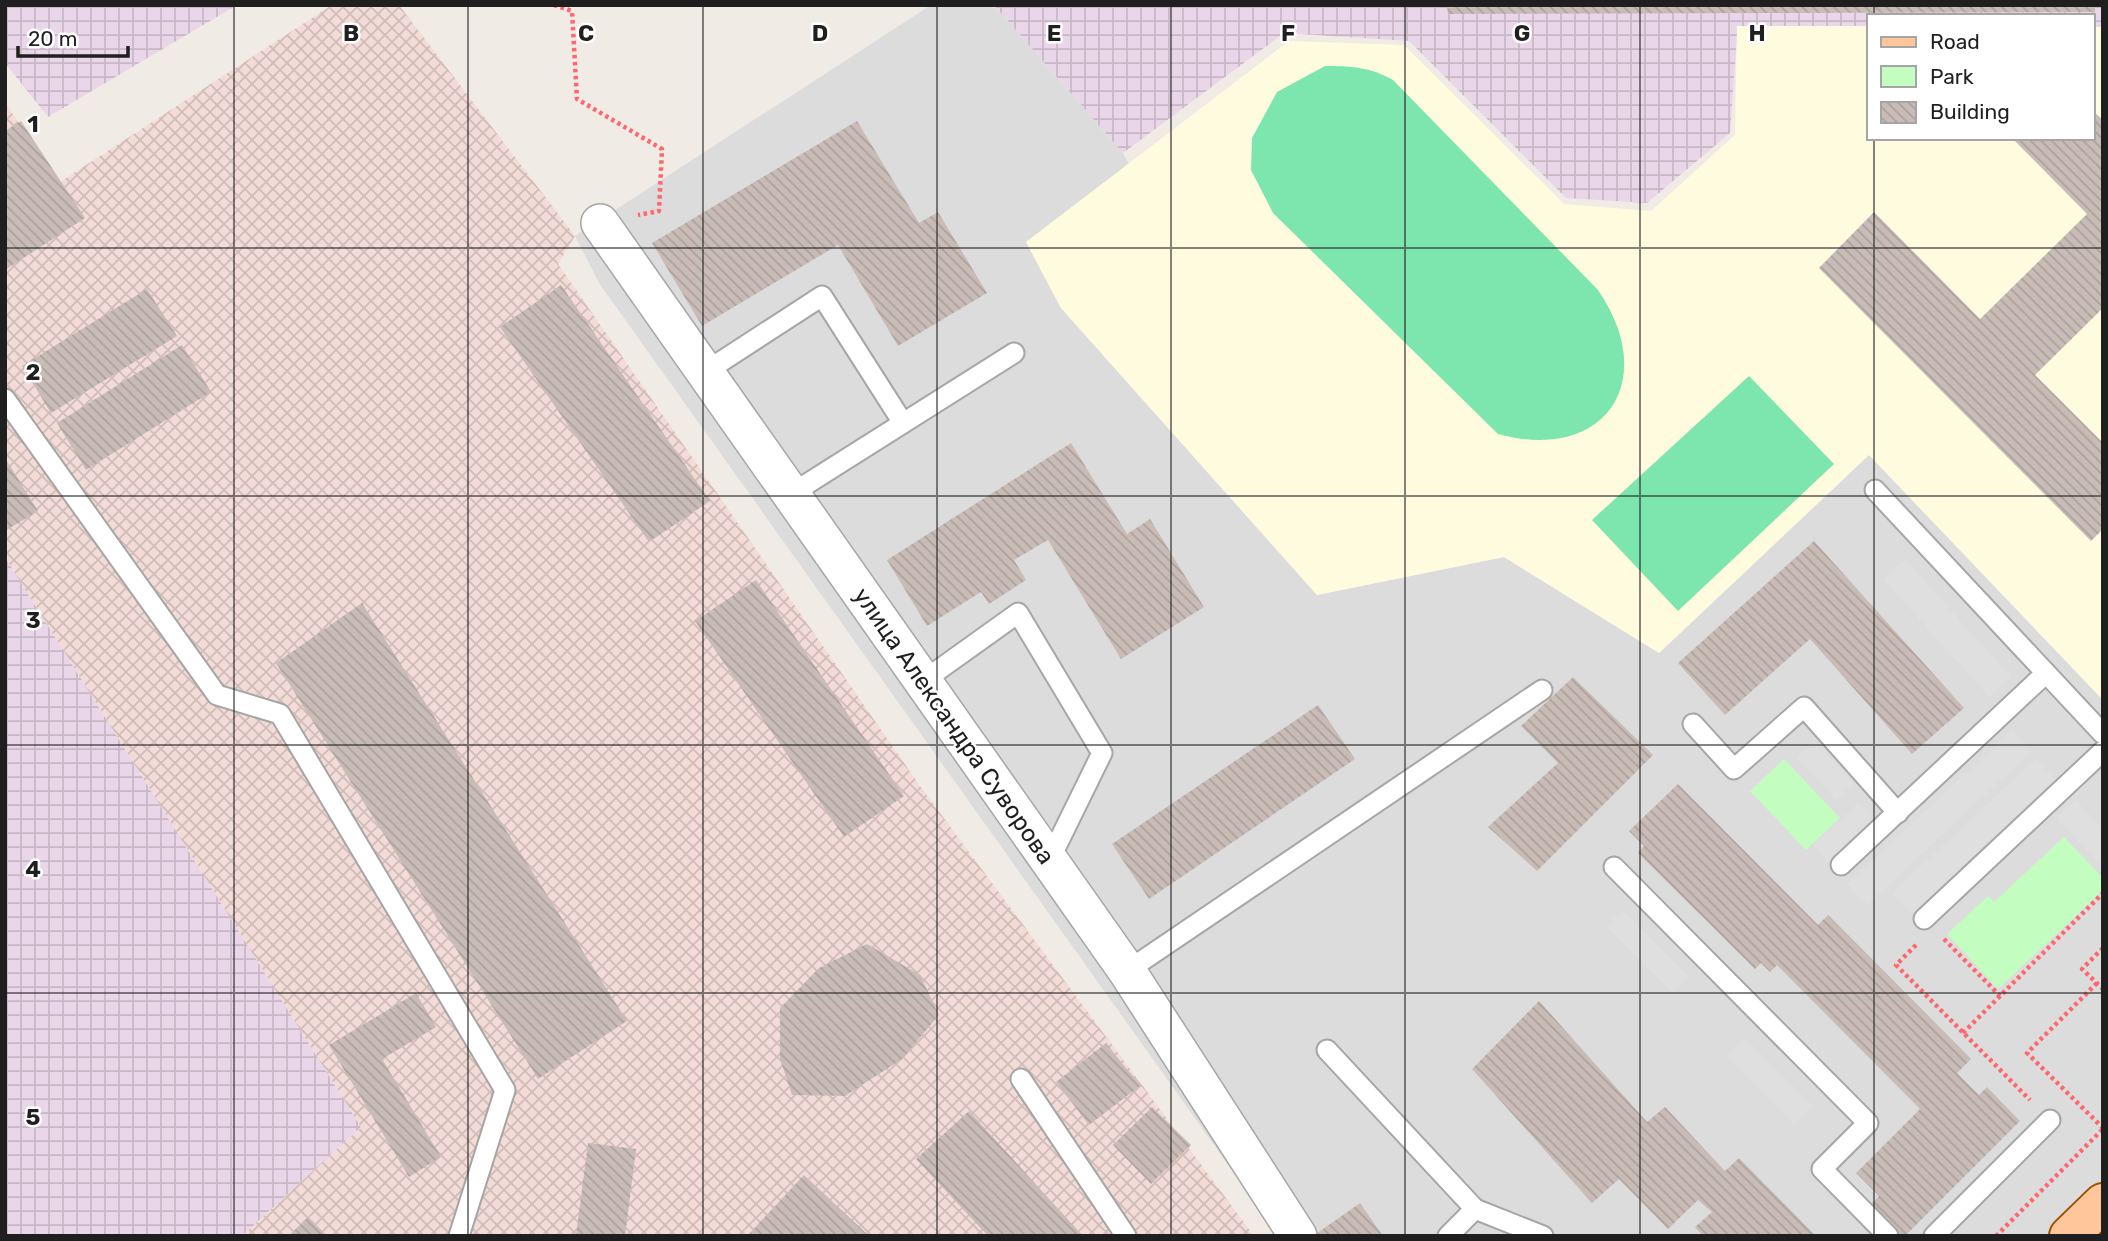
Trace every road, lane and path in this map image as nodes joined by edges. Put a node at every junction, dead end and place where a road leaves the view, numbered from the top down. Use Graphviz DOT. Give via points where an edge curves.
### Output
graph roads {
  1 [pos="554,5"];
  2 [pos="600,223"];
  3 [pos="1014,353"];
  4 [pos="705,372"];
  5 [pos="5,399"];
  6 [pos="903,423"];
  7 [pos="1875,490"];
  8 [pos="791,494"];
  9 [pos="2046,673"];
  10 [pos="923,681"];
  11 [pos="1542,690"];
  12 [pos="1693,724"];
  13 [pos="2103,734"];
  14 [pos="2103,751"];
  15 [pos="1898,813"];
  16 [pos="1049,861"];
  17 [pos="1841,865"];
  18 [pos="1614,867"];
  19 [pos="2103,894"];
  20 [pos="1928,923"];
  21 [pos="2103,948"];
  22 [pos="1127,971"];
  23 [pos="2096,983"];
  24 [pos="2103,989"];
  25 [pos="2000,996"];
  26 [pos="1963,1033"];
  27 [pos="1327,1050"];
  28 [pos="1021,1079"];
  29 [pos="2050,1120"];
  30 [pos="2103,1129"];
  31 [pos="2103,1203"];
  32 [pos="1475,1209"];
  33 [pos="459,1236"];
  34 [pos="1126,1236"];
  35 [pos="1298,1236"];
  36 [pos="1448,1236"];
  37 [pos="1544,1236"];
  38 [pos="1888,1236"];
  39 [pos="1934,1236"];
  40 [pos="1996,1236"];
  41 [pos="2069,1236"];
  1 -- 2 [label="path" via="572,11 577,99 662,149 659,211"];
  2 -- 4 [label="street, улица Александра Суворова"];
  3 -- 6 [label="lane"];
  4 -- 6 [label="lane" via="822,296"];
  4 -- 8 [label="street, улица Александра Суворова"];
  5 -- 33 [label="lane" via="217,695 280,714 505,1090"];
  6 -- 8 [label="lane"];
  7 -- 9 [label="lane"];
  8 -- 10 [label="street, улица Александра Суворова"];
  9 -- 13 [label="lane"];
  9 -- 15 [label="lane"];
  10 -- 16 [label="street, улица Александра Суворова"];
  10 -- 16 [label="lane" via="1018,613 1102,753"];
  11 -- 22 [label="lane"];
  12 -- 15 [label="lane" via="1734,769 1804,707"];
  14 -- 20 [label="lane"];
  15 -- 17 [label="lane"];
  16 -- 22 [label="street, улица Александра Суворова"];
  18 -- 38 [label="lane" via="1868,1123 1822,1169"];
  19 -- 25 [label="path"];
  20 -- 25 [label="path"];
  20 -- 26 [label="path" via="1896,965"];
  21 -- 23 [label="path" via="2082,969"];
  22 -- 35 [label="street, улица Александра Суворова"];
  23 -- 24 [label="path"];
  23 -- 30 [label="path" via="2027,1053"];
  25 -- 26 [label="path"];
  26 -- 29 [label="path"];
  27 -- 32 [label="lane"];
  28 -- 34 [label="lane"];
  29 -- 39 [label="lane"];
  30 -- 40 [label="path"];
  31 -- 41 [label="main road"];
  32 -- 36 [label="lane"];
  32 -- 37 [label="lane"];
}
